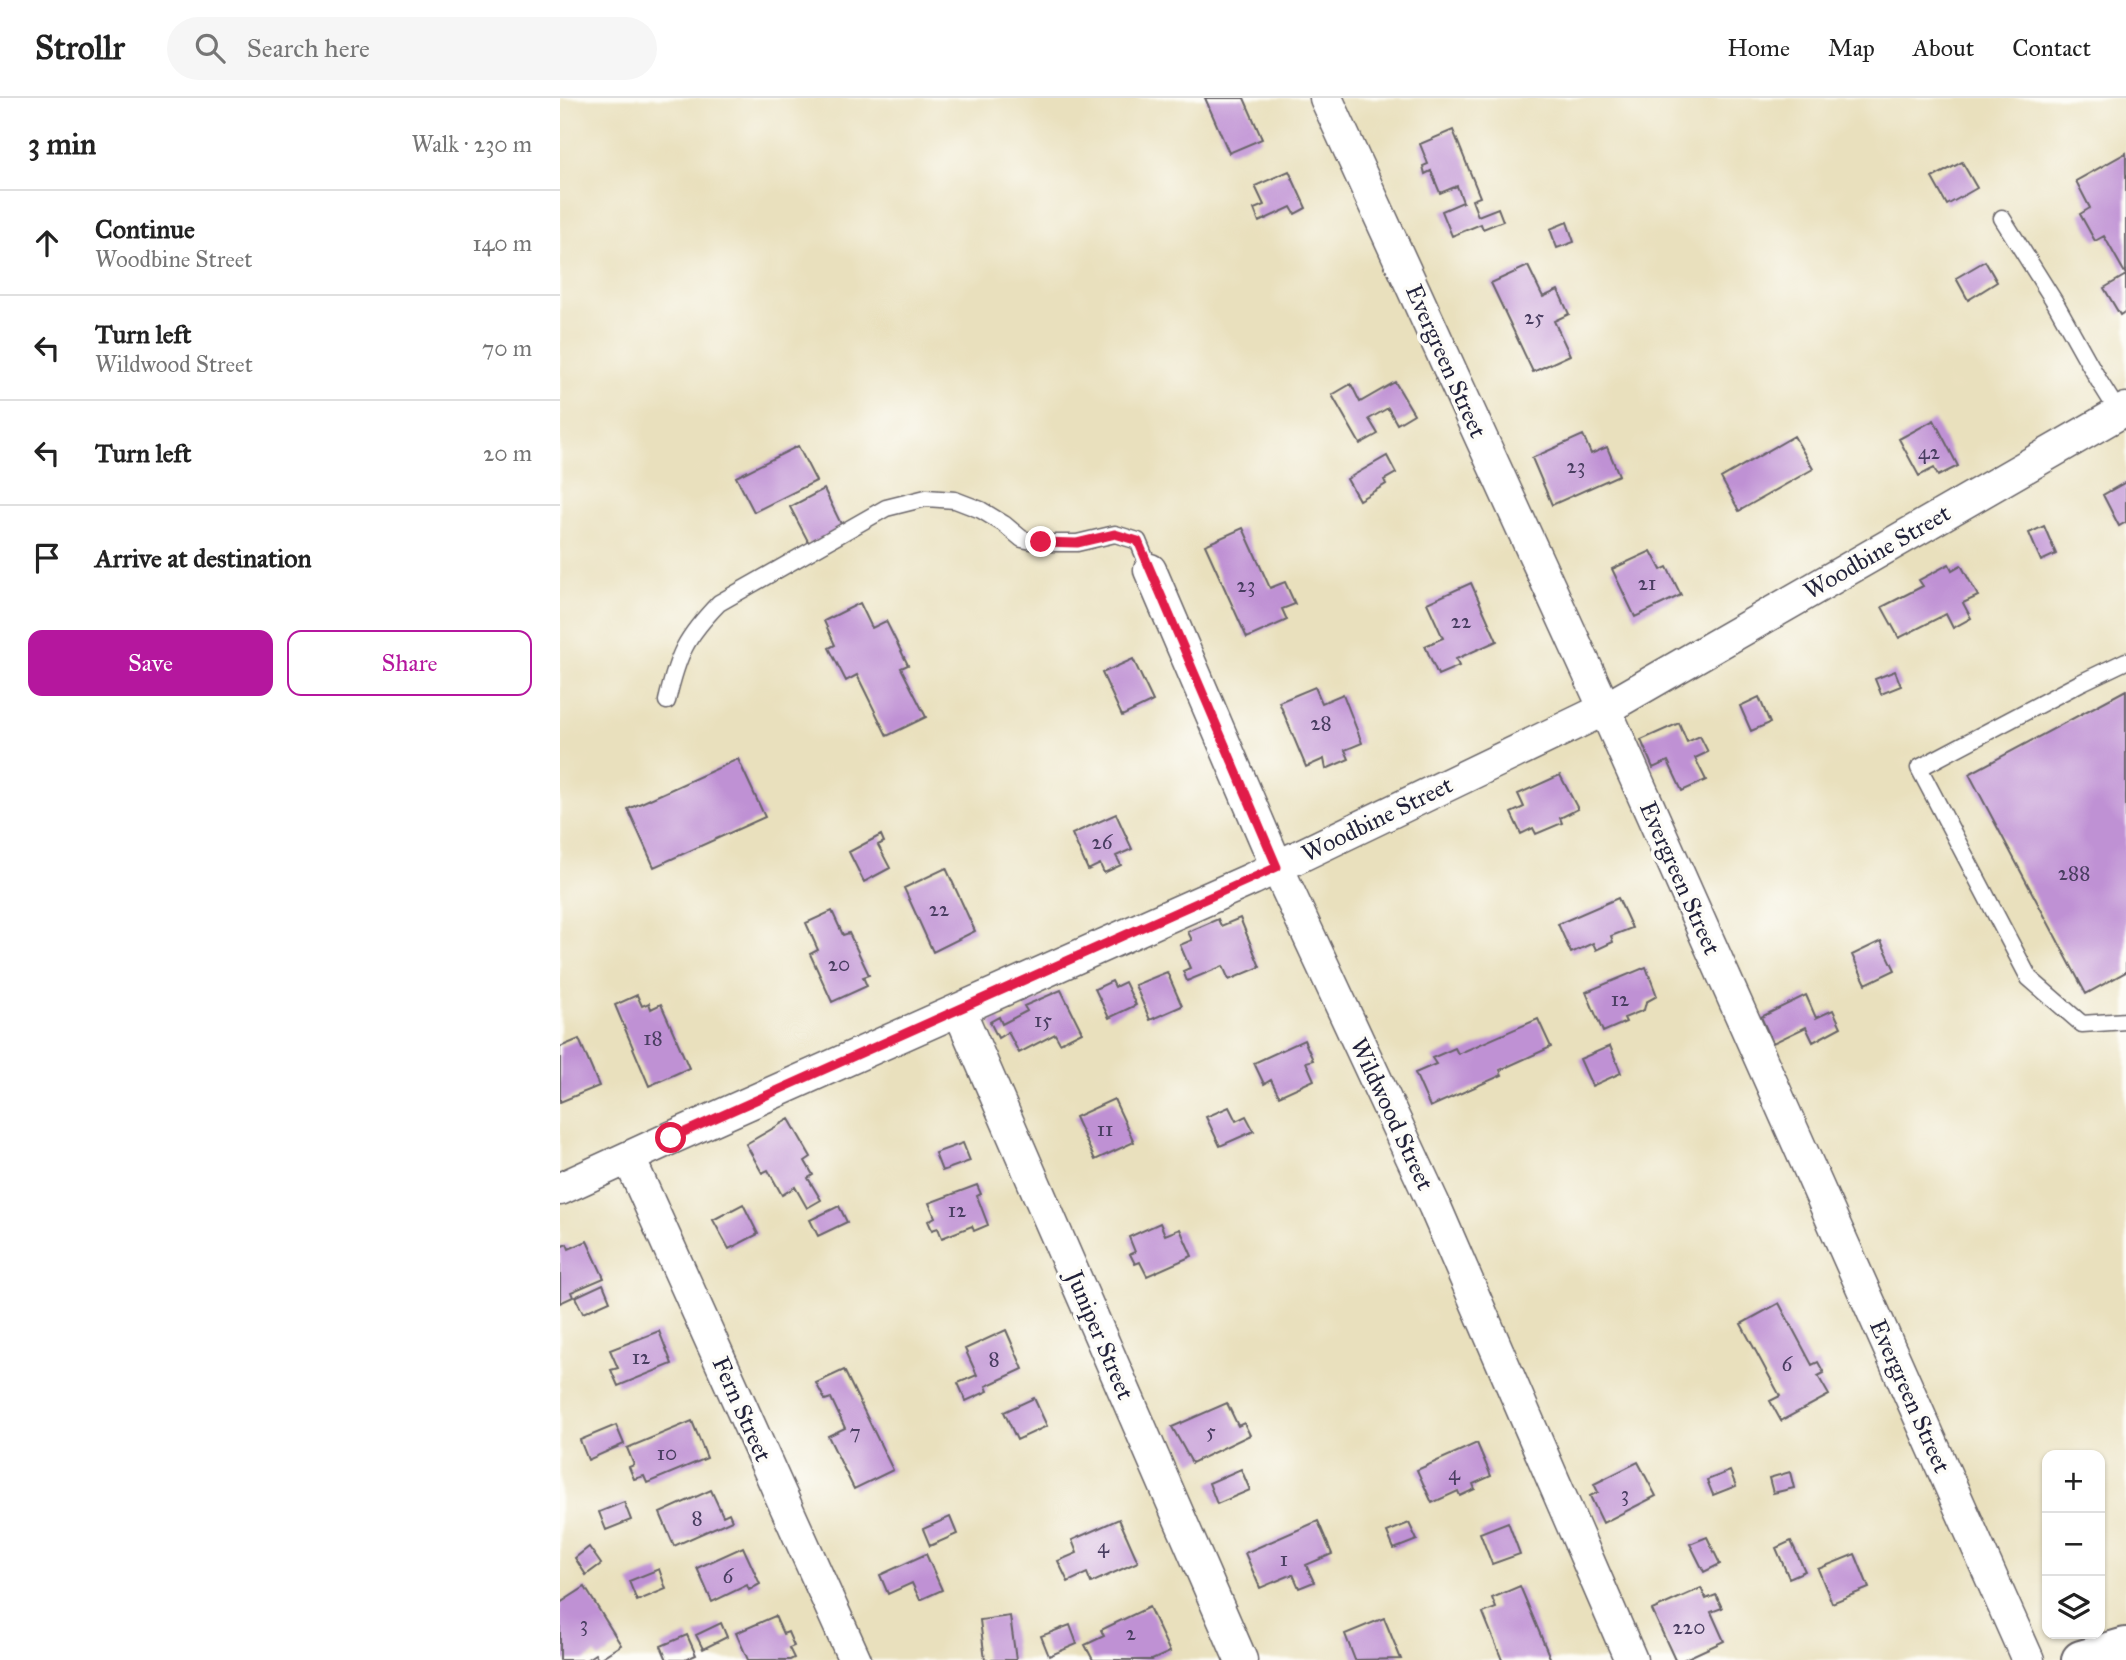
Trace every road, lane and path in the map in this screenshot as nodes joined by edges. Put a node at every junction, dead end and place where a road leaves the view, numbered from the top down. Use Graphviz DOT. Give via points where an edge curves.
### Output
graph roads {
  1 [pos="1326,98"];
  2 [pos="2002,218"];
  3 [pos="2122,411"];
  4 [pos="1150,570"];
  5 [pos="2126,661"];
  6 [pos="667,701"];
  7 [pos="1605,709"];
  8 [pos="1277,867"];
  9 [pos="959,1010"];
  10 [pos="2126,1021"];
  11 [pos="629,1158"];
  12 [pos="560,1189"];
  13 [pos="2126,1647"];
  14 [pos="855,1660"];
  15 [pos="1241,1660"];
  16 [pos="1631,1660"];
  17 [pos="2028,1660"];
  18 [pos="2081,1660"];
  1 -- 7 [label="street, Evergreen Street"];
  2 -- 3 [label="lane"];
  3 -- 7 [label="street, Woodbine Street"];
  4 -- 6 [label="lane" via="1138,541 1115,534 1077,543 1022,539 981,510 955,499 926,498 886,508 719,603 683,646"];
  4 -- 8 [label="street, Wildwood Street"];
  5 -- 10 [label="lane" via="1919,768 2029,978 2081,1024"];
  7 -- 8 [label="street, Woodbine Street"];
  7 -- 17 [label="street, Evergreen Street"];
  8 -- 9 [label="street, Woodbine Street"];
  8 -- 16 [label="street, Wildwood Street" via="1435,1207"];
  9 -- 11 [label="street, Woodbine Street"];
  9 -- 15 [label="street, Juniper Street"];
  11 -- 12 [label="street, Woodbine Street"];
  11 -- 14 [label="street, Fern Street"];
  13 -- 18 [label="main road"];
}
